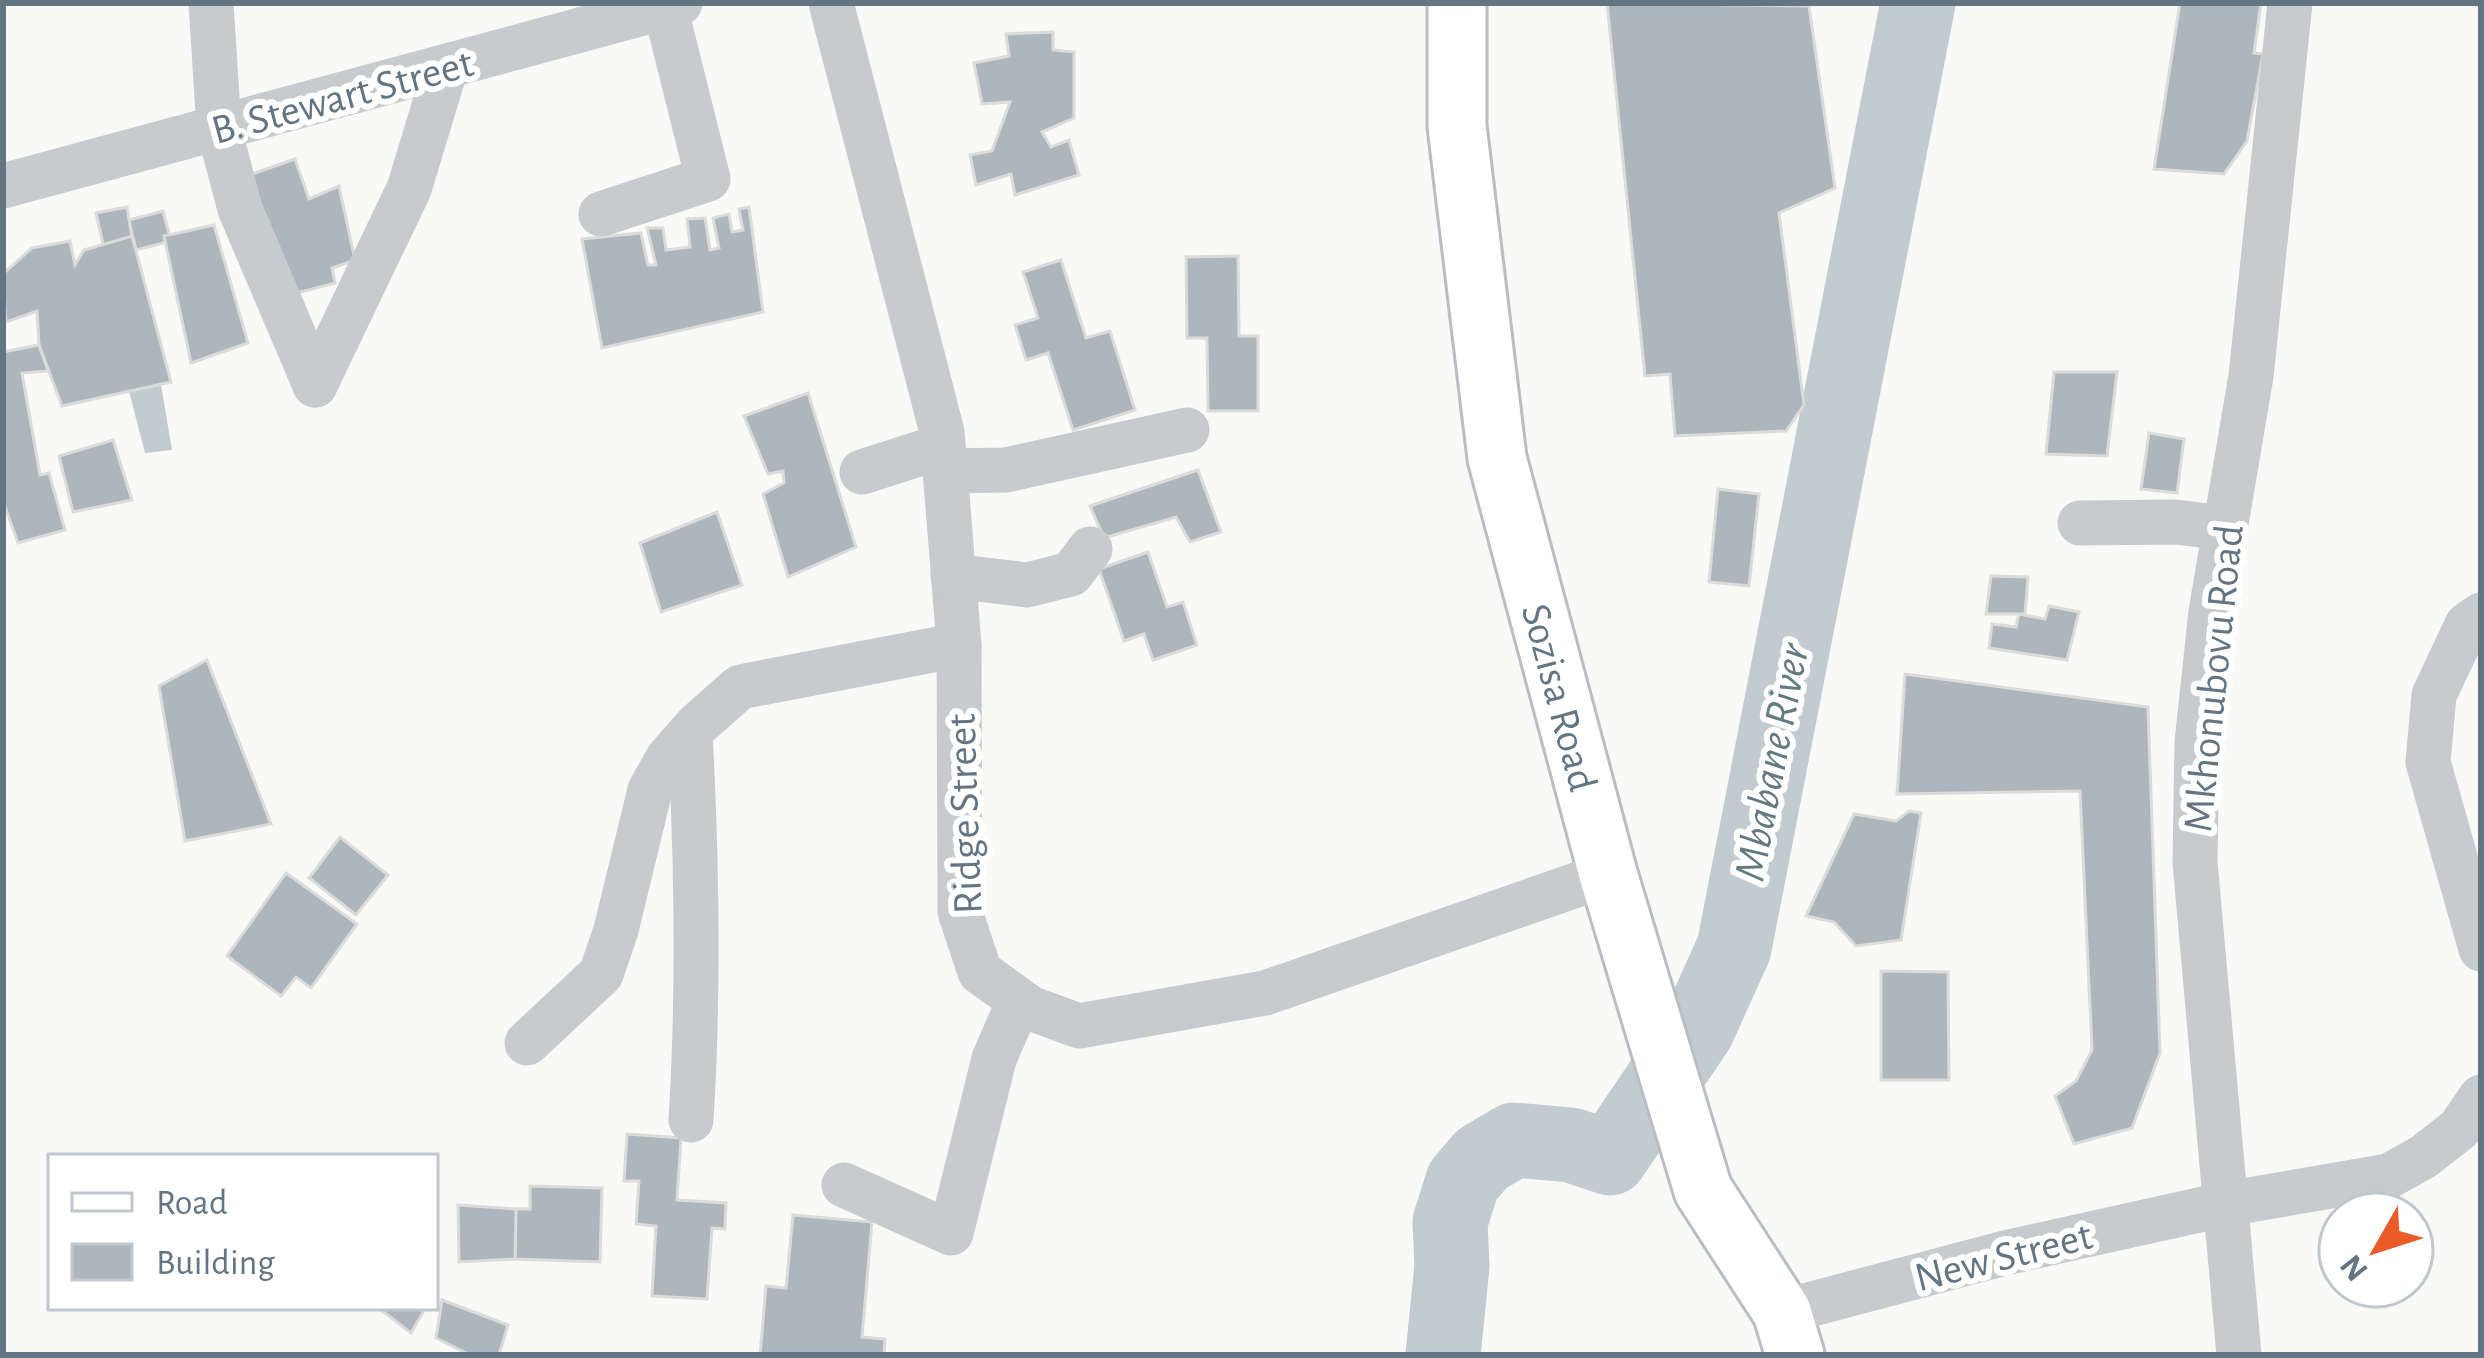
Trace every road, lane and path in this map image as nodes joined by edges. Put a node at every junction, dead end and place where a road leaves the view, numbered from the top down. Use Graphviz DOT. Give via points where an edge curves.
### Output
graph roads {
  1 [pos="211,3"];
  2 [pos="831,3"];
  3 [pos="1457,3"];
  4 [pos="2290,3"];
  5 [pos="672,5"];
  6 [pos="446,67"];
  7 [pos="219,129"];
  8 [pos="3,186"];
  9 [pos="601,214"];
  10 [pos="1187,430"];
  11 [pos="944,459"];
  12 [pos="862,472"];
  13 [pos="2080,523"];
  14 [pos="2225,528"];
  15 [pos="1090,549"];
  16 [pos="953,576"];
  17 [pos="2481,615"];
  18 [pos="958,645"];
  19 [pos="690,733"];
  20 [pos="1608,874"];
  21 [pos="2481,949"];
  22 [pos="1019,1001"];
  23 [pos="526,1043"];
  24 [pos="2481,1097"];
  25 [pos="692,1120"];
  26 [pos="844,1185"];
  27 [pos="2226,1204"];
  28 [pos="1788,1333"];
  29 [pos="2239,1355"];
  1 -- 7 [label="street"];
  2 -- 11 [label="street, Ridge Street"];
  3 -- 20 [label="main road, Sozisa Road" via="1457,126 1497,458"];
  4 -- 14 [label="street, Mkhonubovu Road" via="2251,376"];
  5 -- 6 [label="street, B. Stewart Street"];
  5 -- 9 [label="street" via="708,179"];
  6 -- 7 [label="street, B. Stewart Street"];
  6 -- 7 [label="street" via="410,189 315,385 239,209"];
  7 -- 8 [label="street, B. Stewart Street"];
  10 -- 11 [label="street" via="1006,470"];
  11 -- 12 [label="street"];
  11 -- 16 [label="street, Ridge Street"];
  13 -- 14 [label="street"];
  14 -- 27 [label="street, Mkhonubovu Road" via="2197,742 2194,862"];
  15 -- 16 [label="street" via="1071,574 1027,585"];
  16 -- 18 [label="street, Ridge Street"];
  17 -- 21 [label="street" via="2467,626 2434,695 2428,762"];
  18 -- 19 [label="street" via="740,687"];
  18 -- 22 [label="street, Ridge Street" via="960,912 980,972"];
  19 -- 23 [label="street" via="650,790 601,974"];
  19 -- 25 [label="street" via="698,874"];
  20 -- 22 [label="street, Ridge Street" via="1265,993 1079,1026"];
  20 -- 28 [label="main road, Sozisa Road" via="1703,1190"];
  22 -- 26 [label="street" via="994,1059 951,1233"];
  24 -- 27 [label="street, New Street" via="2459,1130 2389,1176"];
  27 -- 28 [label="street, New Street" via="2005,1253"];
  27 -- 29 [label="street, Mkhonubovu Road"];
}
